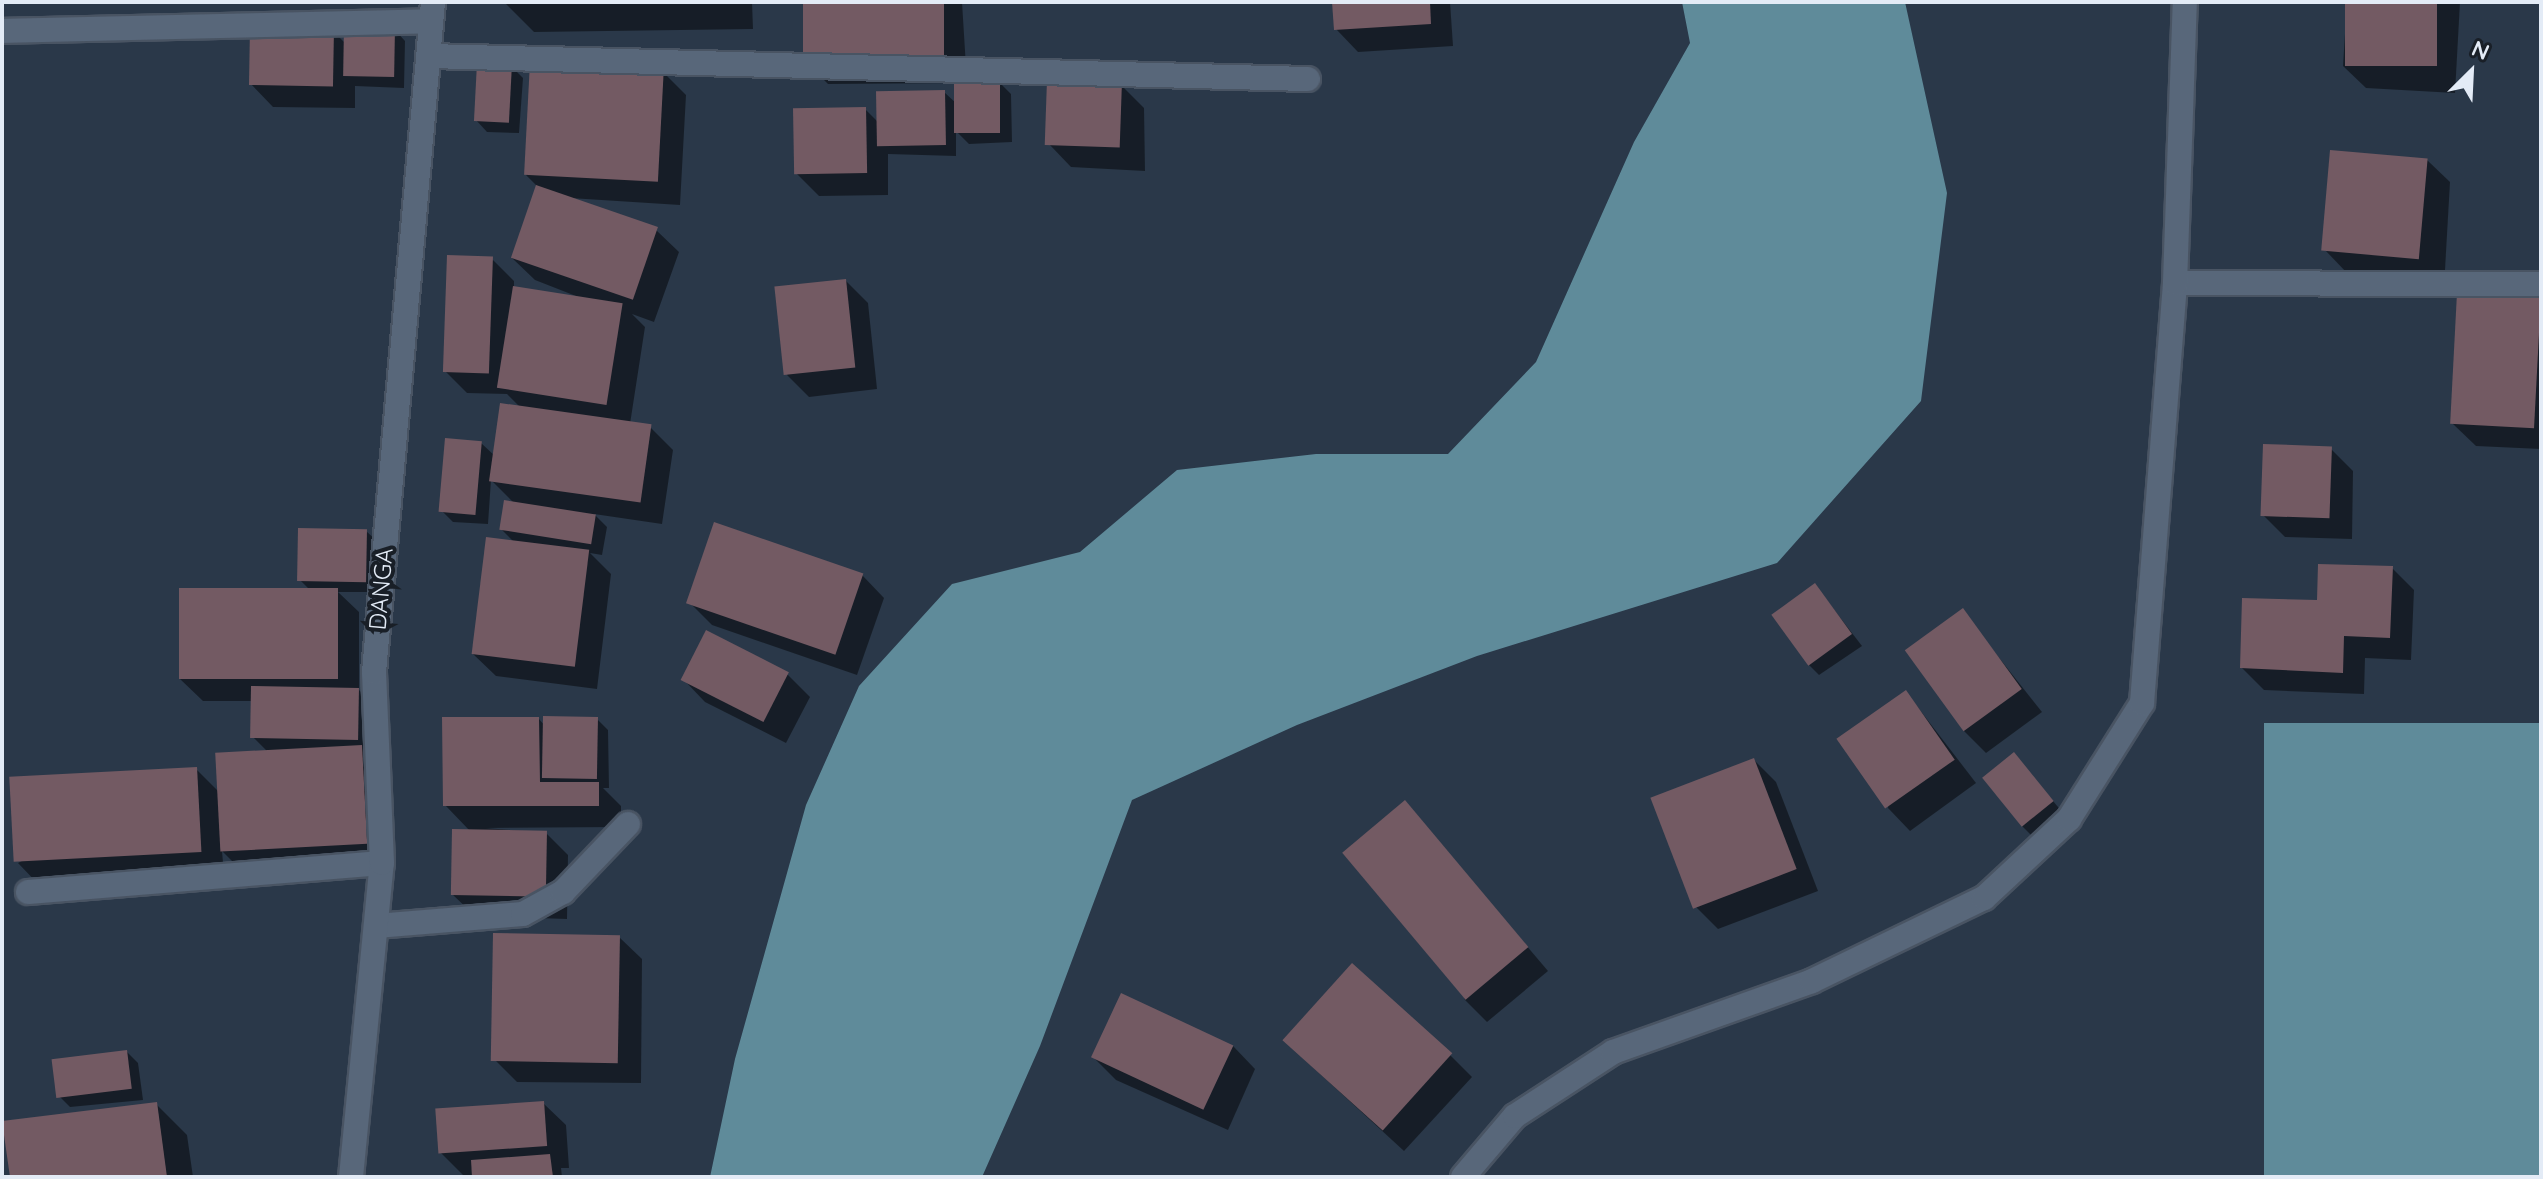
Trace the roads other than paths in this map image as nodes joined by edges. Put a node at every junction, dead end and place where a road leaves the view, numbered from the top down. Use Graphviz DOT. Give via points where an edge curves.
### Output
graph roads {
  1 [pos="2185,2"];
  2 [pos="432,11"];
  3 [pos="2,31"];
  4 [pos="429,56"];
  5 [pos="1308,79"];
  6 [pos="2175,283"];
  7 [pos="2541,284"];
  8 [pos="628,824"];
  9 [pos="382,863"];
  10 [pos="28,892"];
  11 [pos="376,926"];
  12 [pos="351,1177"];
  13 [pos="1463,1177"];
  1 -- 6 [label="street"];
  2 -- 3 [label="street"];
  2 -- 4 [label="street, DANGA"];
  4 -- 5 [label="street"];
  4 -- 9 [label="street, DANGA" via="374,672"];
  6 -- 7 [label="street"];
  6 -- 13 [label="street" via="2142,703 2069,819 1984,898 1812,981 1613,1052 1515,1116"];
  8 -- 11 [label="street" via="563,892 523,914"];
  9 -- 10 [label="street"];
  9 -- 11 [label="street, DANGA"];
  11 -- 12 [label="street, DANGA"];
}
